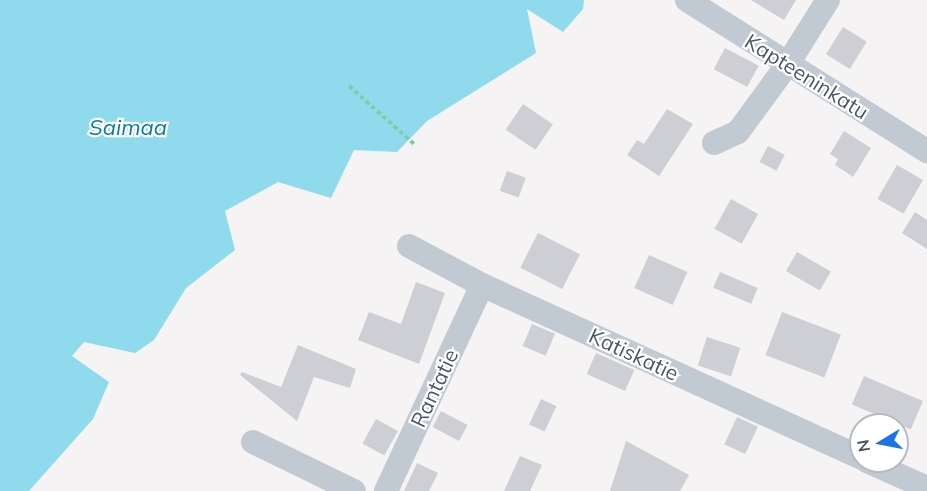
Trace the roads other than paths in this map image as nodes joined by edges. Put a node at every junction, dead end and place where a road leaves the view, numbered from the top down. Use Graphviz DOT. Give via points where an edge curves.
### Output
graph roads {
  1 [pos="687,0"];
  2 [pos="828,0"];
  3 [pos="787,65"];
  4 [pos="714,143"];
  5 [pos="927,151"];
  6 [pos="410,246"];
  7 [pos="482,285"];
  8 [pos="253,442"];
  9 [pos="849,453"];
  10 [pos="889,473"];
  11 [pos="912,486"];
  12 [pos="354,491"];
  13 [pos="386,491"];
  1 -- 3 [label="street, Kapteeninkatu"];
  2 -- 3 [label="street"];
  3 -- 4 [label="street" via="738,132"];
  3 -- 5 [label="street, Kapteeninkatu"];
  6 -- 7 [label="street, Katiskatie"];
  7 -- 9 [label="street, Katiskatie"];
  7 -- 13 [label="street, Rantatie"];
  8 -- 12 [label="street"];
  10 -- 11 [label="street"];
}
